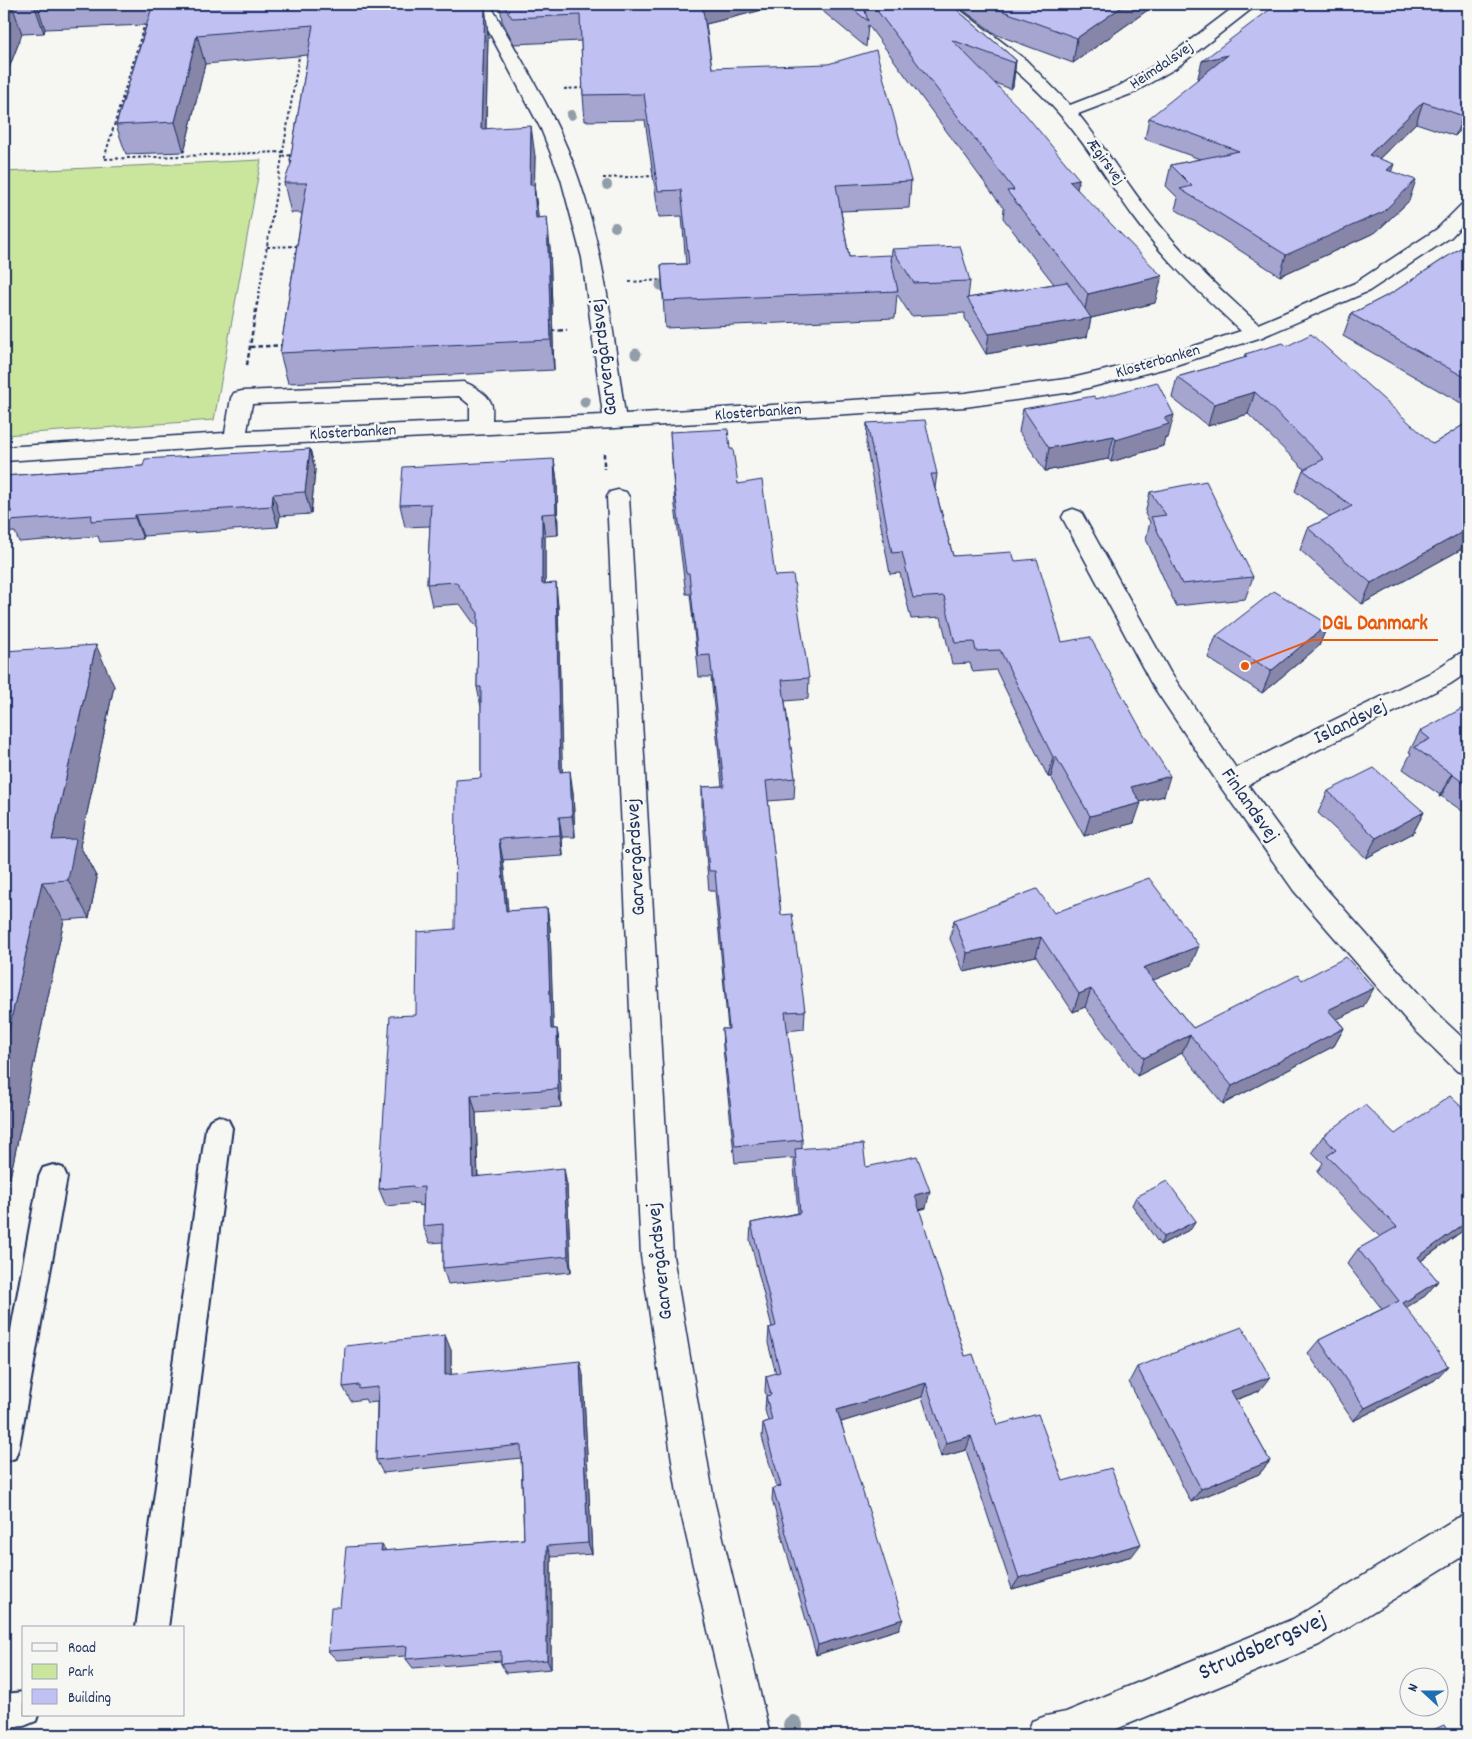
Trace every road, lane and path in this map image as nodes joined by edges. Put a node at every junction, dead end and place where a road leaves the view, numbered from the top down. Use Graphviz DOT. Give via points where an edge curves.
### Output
graph roads {
  1 [pos="482,4"];
  2 [pos="942,4"];
  3 [pos="1248,4"];
  4 [pos="146,22"];
  5 [pos="300,50"];
  6 [pos="588,88"];
  7 [pos="529,90"];
  8 [pos="1067,112"];
  9 [pos="282,154"];
  10 [pos="301,155"];
  11 [pos="658,176"];
  12 [pos="570,179"];
  13 [pos="1468,208"];
  14 [pos="306,246"];
  15 [pos="267,247"];
  16 [pos="674,280"];
  17 [pos="596,283"];
  18 [pos="602,328"];
  19 [pos="543,331"];
  20 [pos="1255,333"];
  21 [pos="290,345"];
  22 [pos="250,347"];
  23 [pos="242,398"];
  24 [pos="614,421"];
  25 [pos="481,428"];
  26 [pos="235,439"];
  27 [pos="4,454"];
  28 [pos="618,497"];
  29 [pos="1073,517"];
  30 [pos="1468,660"];
  31 [pos="1231,782"];
  32 [pos="1468,1062"];
  33 [pos="219,1128"];
  34 [pos="54,1177"];
  35 [pos="4,1447"];
  36 [pos="1468,1532"];
  37 [pos="152,1626"];
  38 [pos="22,1709"];
  39 [pos="4,1710"];
  40 [pos="751,1735"];
  41 [pos="1046,1735"];
  1 -- 7 [label="street, Garvergårdsvej"];
  2 -- 8 [label="street, Ægirsvej" via="1020,64"];
  3 -- 8 [label="street, Heimdalsvej" via="1162,68 1125,90"];
  4 -- 9 [label="path" via="104,159"];
  5 -- 9 [label="path"];
  6 -- 7 [label="path"];
  7 -- 12 [label="street, Garvergårdsvej" via="550,129"];
  8 -- 20 [label="street, Ægirsvej" via="1146,221 1192,274"];
  9 -- 10 [label="path"];
  9 -- 15 [label="path"];
  11 -- 12 [label="path"];
  12 -- 17 [label="street, Garvergårdsvej"];
  13 -- 20 [label="street, Klosterbanken" via="1444,233 1362,288"];
  14 -- 15 [label="path"];
  15 -- 22 [label="path"];
  16 -- 17 [label="path"];
  17 -- 18 [label="street, Garvergårdsvej"];
  18 -- 19 [label="path"];
  18 -- 24 [label="street, Garvergårdsvej"];
  20 -- 24 [label="street, Klosterbanken" via="1163,363 1072,385 965,400"];
  21 -- 22 [label="path"];
  22 -- 23 [label="path"];
  23 -- 25 [label="street" via="464,389 481,403"];
  23 -- 26 [label="street"];
  24 -- 25 [label="street, Klosterbanken"];
  24 -- 28 [label="path, Garvergårdsvej" via="604,454 604,488"];
  25 -- 26 [label="street, Klosterbanken"];
  26 -- 27 [label="street, Klosterbanken"];
  28 -- 40 [label="street, Garvergårdsvej" via="657,1256 696,1500"];
  29 -- 31 [label="street, Finlandsvej" via="1160,677"];
  30 -- 31 [label="street, Islandsvej" via="1441,678"];
  31 -- 32 [label="street, Finlandsvej" via="1304,883 1425,1021"];
  33 -- 37 [label="lane"];
  34 -- 35 [label="lane"];
  36 -- 41 [label="street, Strudsbergsvej" via="1306,1632 1066,1731"];
  38 -- 39 [label="lane"];
}
